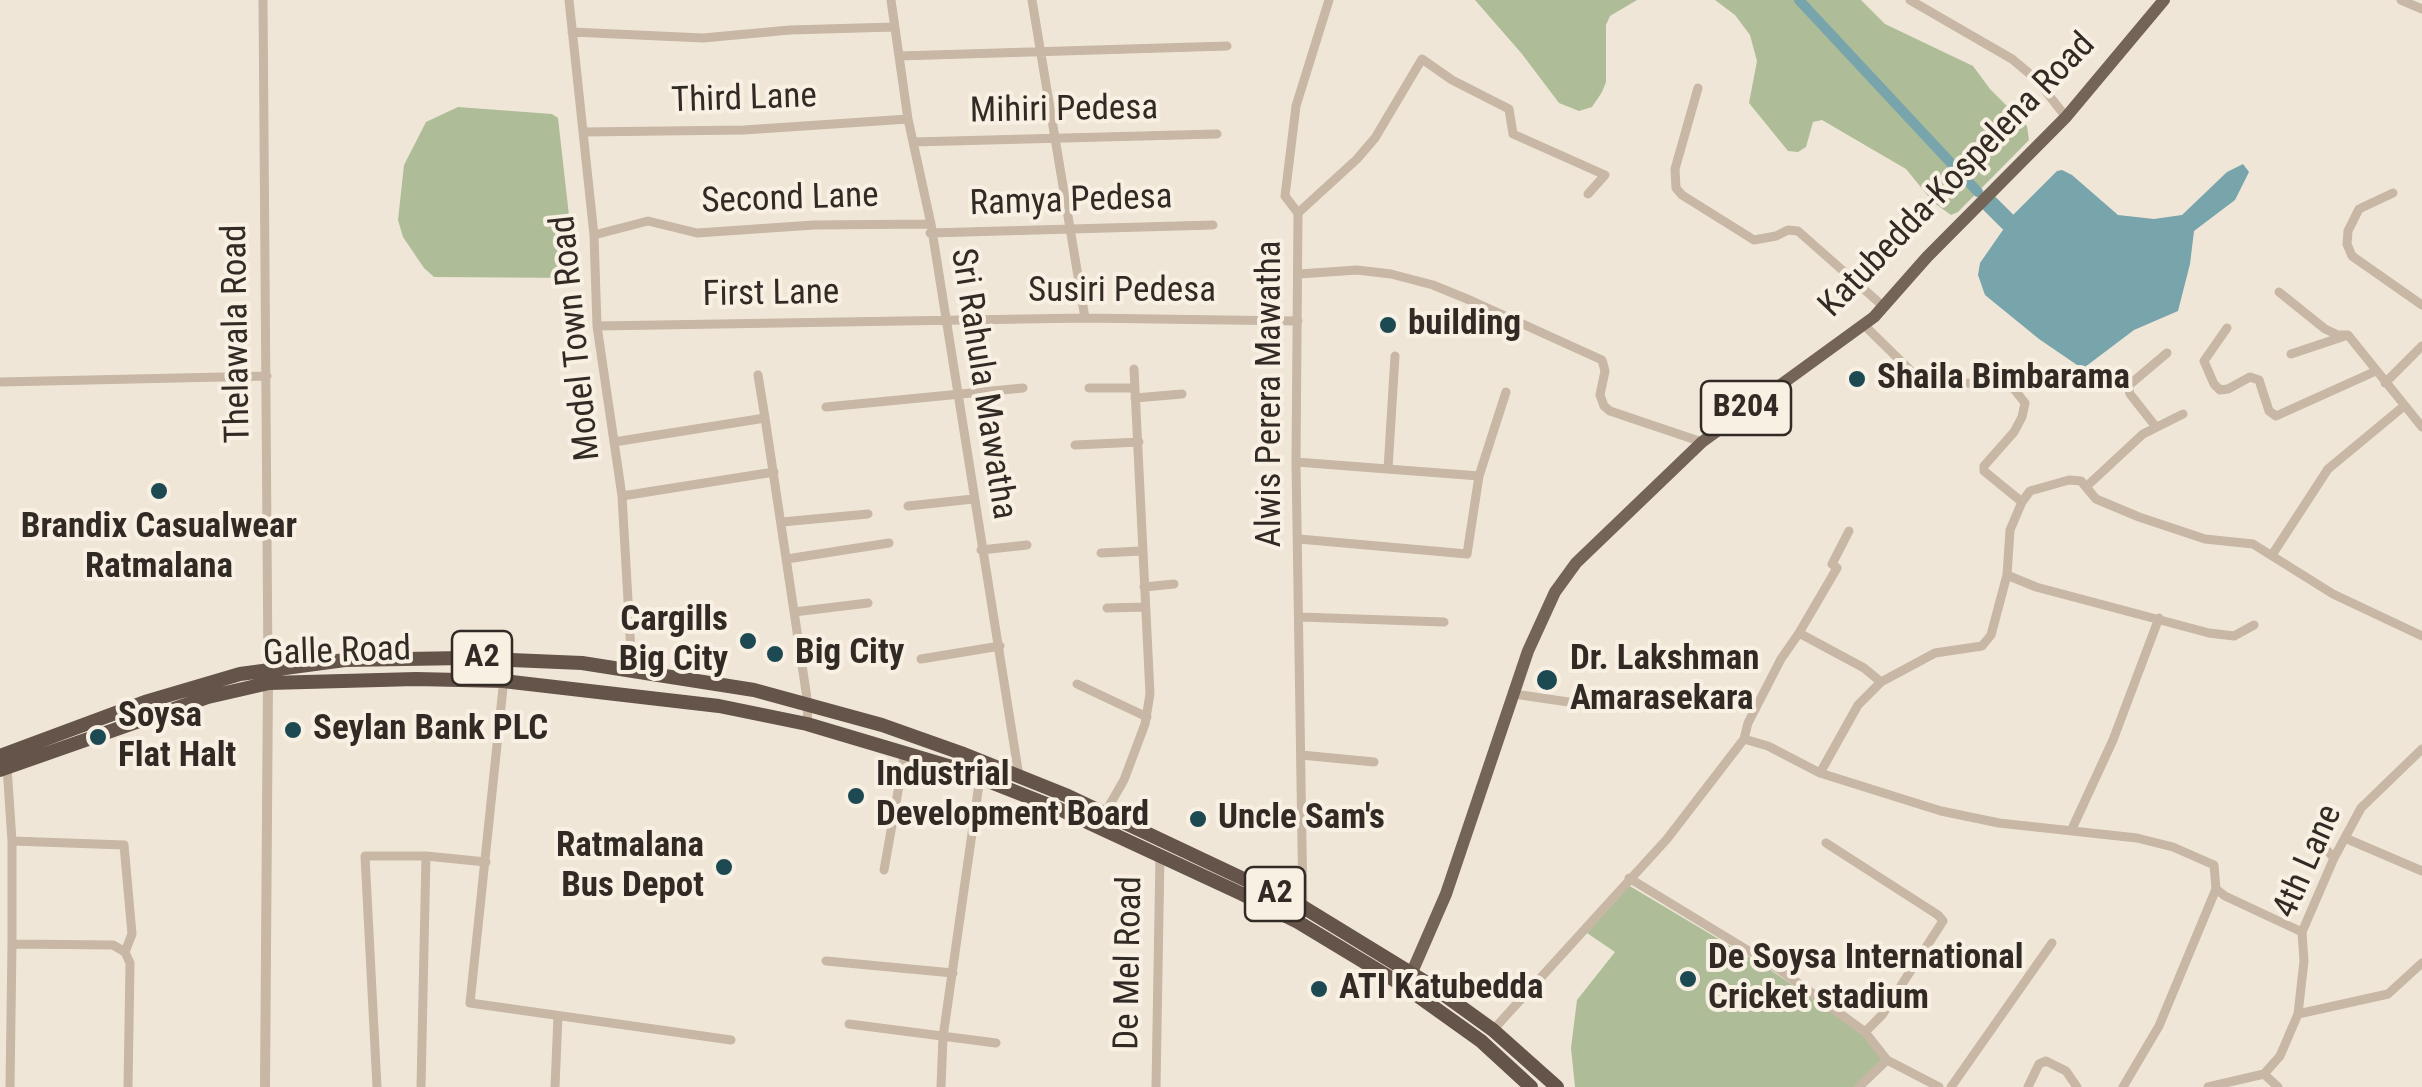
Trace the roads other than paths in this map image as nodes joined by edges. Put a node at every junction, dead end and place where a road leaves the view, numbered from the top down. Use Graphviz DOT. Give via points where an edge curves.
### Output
graph roads {
  1 [pos="264,0"];
  2 [pos="570,0"];
  3 [pos="890,0"];
  4 [pos="1032,0"];
  5 [pos="1329,0"];
  6 [pos="1910,0"];
  7 [pos="2164,0"];
  8 [pos="2401,0"];
  9 [pos="2422,9"];
  10 [pos="894,27"];
  11 [pos="572,32"];
  12 [pos="1227,46"];
  13 [pos="1042,53"];
  14 [pos="899,56"];
  15 [pos="1698,88"];
  16 [pos="2066,117"];
  17 [pos="908,119"];
  18 [pos="583,132"];
  19 [pos="1217,134"];
  20 [pos="1057,139"];
  21 [pos="912,142"];
  22 [pos="1588,194"];
  23 [pos="2393,194"];
  24 [pos="1298,213"];
  25 [pos="1214,226"];
  26 [pos="930,229"];
  27 [pos="1070,230"];
  28 [pos="594,236"];
  29 [pos="1299,274"];
  30 [pos="2279,292"];
  31 [pos="2422,305"];
  32 [pos="1884,307"];
  33 [pos="1085,318"];
  34 [pos="946,320"];
  35 [pos="1298,322"];
  36 [pos="1864,325"];
  37 [pos="597,326"];
  38 [pos="2227,328"];
  39 [pos="2348,335"];
  40 [pos="2422,346"];
  41 [pos="2167,353"];
  42 [pos="2291,354"];
  43 [pos="1395,356"];
  44 [pos="1134,368"];
  45 [pos="2376,371"];
  46 [pos="758,375"];
  47 [pos="267,376"];
  48 [pos="0,382"];
  49 [pos="2384,383"];
  50 [pos="1023,388"];
  51 [pos="1089,388"];
  52 [pos="1506,392"];
  53 [pos="1135,393"];
  54 [pos="1182,394"];
  55 [pos="957,395"];
  56 [pos="2404,406"];
  57 [pos="826,407"];
  58 [pos="2183,414"];
  59 [pos="764,418"];
  60 [pos="2156,427"];
  61 [pos="2422,427"];
  62 [pos="614,442"];
  63 [pos="1138,442"];
  64 [pos="1702,442"];
  65 [pos="1076,444"];
  66 [pos="1296,462"];
  67 [pos="1388,469"];
  68 [pos="774,472"];
  69 [pos="1479,476"];
  70 [pos="2087,486"];
  71 [pos="622,496"];
  72 [pos="973,500"];
  73 [pos="2022,502"];
  74 [pos="908,506"];
  75 [pos="868,514"];
  76 [pos="782,522"];
  77 [pos="1849,531"];
  78 [pos="1299,538"];
  79 [pos="890,542"];
  80 [pos="1026,545"];
  81 [pos="980,550"];
  82 [pos="1142,551"];
  83 [pos="1101,553"];
  84 [pos="2272,554"];
  85 [pos="787,558"];
  86 [pos="2007,575"];
  87 [pos="1174,584"];
  88 [pos="1144,587"];
  89 [pos="868,602"];
  90 [pos="1145,607"];
  91 [pos="1107,608"];
  92 [pos="794,612"];
  93 [pos="1300,616"];
  94 [pos="2160,618"];
  95 [pos="1444,622"];
  96 [pos="2254,626"];
  97 [pos="1799,633"];
  98 [pos="2422,636"];
  99 [pos="1000,646"];
  100 [pos="506,659"];
  101 [pos="921,659"];
  102 [pos="632,670"];
  103 [pos="268,676"];
  104 [pos="503,681"];
  105 [pos="1880,682"];
  106 [pos="1077,684"];
  107 [pos="1514,694"];
  108 [pos="808,704"];
  109 [pos="1636,704"];
  110 [pos="1147,717"];
  111 [pos="807,724"];
  112 [pos="1744,739"];
  113 [pos="2422,748"];
  114 [pos="905,752"];
  115 [pos="1300,755"];
  116 [pos="2,762"];
  117 [pos="1374,762"];
  118 [pos="1820,773"];
  119 [pos="1020,776"];
  120 [pos="980,778"];
  121 [pos="1106,813"];
  122 [pos="2071,831"];
  123 [pos="2313,836"];
  124 [pos="2344,838"];
  125 [pos="12,841"];
  126 [pos="1167,842"];
  127 [pos="1826,843"];
  128 [pos="426,856"];
  129 [pos="1159,857"];
  130 [pos="2334,858"];
  131 [pos="486,862"];
  132 [pos="884,870"];
  133 [pos="2422,871"];
  134 [pos="1629,878"];
  135 [pos="2216,889"];
  136 [pos="1304,908"];
  137 [pos="2302,932"];
  138 [pos="2052,943"];
  139 [pos="12,944"];
  140 [pos="125,952"];
  141 [pos="826,961"];
  142 [pos="2422,963"];
  143 [pos="953,973"];
  144 [pos="1408,980"];
  145 [pos="6,998"];
  146 [pos="2298,1014"];
  147 [pos="558,1016"];
  148 [pos="849,1024"];
  149 [pos="1494,1030"];
  150 [pos="1865,1032"];
  151 [pos="943,1038"];
  152 [pos="732,1040"];
  153 [pos="996,1043"];
  154 [pos="1887,1060"];
  155 [pos="2264,1074"];
  156 [pos="265,1086"];
  157 [pos="10,1087"];
  158 [pos="128,1087"];
  159 [pos="274,1087"];
  160 [pos="377,1087"];
  161 [pos="420,1087"];
  162 [pos="555,1087"];
  163 [pos="941,1087"];
  164 [pos="1156,1087"];
  165 [pos="1530,1087"];
  166 [pos="1557,1087"];
  167 [pos="1860,1087"];
  168 [pos="1939,1087"];
  169 [pos="1951,1087"];
  170 [pos="2028,1087"];
  171 [pos="2077,1087"];
  172 [pos="2123,1087"];
  173 [pos="2208,1087"];
  174 [pos="2278,1087"];
  1 -- 47 [label="street, Thelawala Road"];
  2 -- 11 [label="street, Model Town Road"];
  3 -- 10 [label="street, Sri Rahula Mawatha"];
  4 -- 13 [label="street"];
  5 -- 24 [label="street" via="1296,106 1285,196"];
  6 -- 16 [label="street" via="2012,58"];
  7 -- 16 [label="main road, Katubedda-Kospelena Road / B204"];
  8 -- 9 [label="street"];
  10 -- 11 [label="street" via="703,38"];
  10 -- 14 [label="street, Sri Rahula Mawatha"];
  11 -- 18 [label="street, Model Town Road"];
  12 -- 13 [label="street"];
  13 -- 14 [label="street"];
  13 -- 20 [label="street"];
  14 -- 17 [label="street, Sri Rahula Mawatha"];
  15 -- 32 [label="street" via="1675,169 1676,188 1754,240 1798,230"];
  16 -- 32 [label="main road, Katubedda-Kospelena Road / B204"];
  17 -- 18 [label="street, Third Lane"];
  17 -- 21 [label="street, Sri Rahula Mawatha"];
  18 -- 28 [label="street, Model Town Road"];
  19 -- 20 [label="street, Mihiri Pedesa"];
  20 -- 21 [label="street, Mihiri Pedesa"];
  20 -- 27 [label="street"];
  21 -- 26 [label="street, Sri Rahula Mawatha"];
  22 -- 24 [label="street, Alwis Perera Mawatha" via="1605,175 1513,134 1509,109 1422,59 1375,138"];
  23 -- 31 [label="street" via="2360,209 2347,244 2352,256"];
  24 -- 29 [label="street, Alwis Perera Mawatha"];
  25 -- 27 [label="street, Ramya Pedesa"];
  26 -- 27 [label="street, Ramya Pedesa"];
  26 -- 28 [label="street, Second Lane" via="697,233 648,221"];
  26 -- 34 [label="street, Sri Rahula Mawatha"];
  27 -- 33 [label="street"];
  28 -- 37 [label="street, Model Town Road"];
  29 -- 35 [label="street, Alwis Perera Mawatha"];
  29 -- 64 [label="street" via="1376,272 1414,278 1472,301 1602,360 1600,396 1610,411"];
  30 -- 39 [label="street" via="2326,329"];
  32 -- 36 [label="main road, Katubedda-Kospelena Road / B204"];
  33 -- 34 [label="street, Susiri Pedesa"];
  33 -- 35 [label="street, Susiri Pedesa"];
  34 -- 37 [label="street, First Lane"];
  34 -- 55 [label="street, Sri Rahula Mawatha"];
  35 -- 66 [label="street, Alwis Perera Mawatha"];
  36 -- 64 [label="main road, Katubedda-Kospelena Road / B204"];
  36 -- 73 [label="street" via="1926,380 2000,382 2014,389 2025,403 2022,417 1984,471"];
  37 -- 62 [label="street, Model Town Road"];
  38 -- 45 [label="street" via="2204,361 2214,384 2220,390 2250,377 2259,380 2276,416"];
  39 -- 42 [label="street"];
  39 -- 45 [label="street"];
  40 -- 49 [label="street"];
  41 -- 60 [label="street" via="2128,386"];
  43 -- 67 [label="street"];
  44 -- 53 [label="street"];
  45 -- 49 [label="street"];
  46 -- 59 [label="street"];
  47 -- 48 [label="street"];
  47 -- 103 [label="street, Thelawala Road"];
  49 -- 56 [label="street"];
  50 -- 55 [label="street"];
  51 -- 53 [label="street"];
  52 -- 69 [label="street"];
  53 -- 54 [label="street"];
  53 -- 63 [label="street"];
  55 -- 57 [label="street"];
  55 -- 72 [label="street, Sri Rahula Mawatha"];
  56 -- 61 [label="street"];
  56 -- 84 [label="street" via="2328,469"];
  58 -- 60 [label="street"];
  59 -- 62 [label="street"];
  59 -- 68 [label="street"];
  60 -- 70 [label="street"];
  62 -- 71 [label="street, Model Town Road"];
  63 -- 65 [label="street"];
  63 -- 82 [label="street"];
  64 -- 107 [label="main road, Katubedda-Kospelena Road / B204" via="1598,539 1554,592"];
  66 -- 67 [label="street"];
  66 -- 78 [label="street, Alwis Perera Mawatha"];
  67 -- 69 [label="street"];
  68 -- 71 [label="street"];
  68 -- 76 [label="street"];
  69 -- 78 [label="street" via="1467,554"];
  70 -- 73 [label="street" via="2069,480 2030,492"];
  70 -- 84 [label="street" via="2105,505"];
  71 -- 102 [label="street, Model Town Road"];
  72 -- 74 [label="street"];
  72 -- 81 [label="street, Sri Rahula Mawatha"];
  73 -- 86 [label="street" via="2010,530"];
  75 -- 76 [label="street"];
  76 -- 85 [label="street"];
  77 -- 97 [label="street" via="1832,564 1837,568"];
  78 -- 93 [label="street, Alwis Perera Mawatha"];
  79 -- 85 [label="street"];
  80 -- 81 [label="street"];
  81 -- 99 [label="street, Sri Rahula Mawatha"];
  82 -- 83 [label="street"];
  82 -- 88 [label="street"];
  84 -- 98 [label="street" via="2333,594"];
  85 -- 92 [label="street"];
  86 -- 94 [label="street"];
  86 -- 105 [label="street" via="1982,646 1935,653"];
  87 -- 88 [label="street"];
  88 -- 90 [label="street"];
  89 -- 92 [label="street"];
  90 -- 91 [label="street"];
  90 -- 110 [label="street"];
  92 -- 108 [label="street"];
  93 -- 95 [label="street"];
  93 -- 115 [label="street, Alwis Perera Mawatha"];
  94 -- 96 [label="street" via="2226,636"];
  94 -- 122 [label="street"];
  97 -- 105 [label="street"];
  97 -- 112 [label="street"];
  99 -- 101 [label="street"];
  99 -- 119 [label="street, Sri Rahula Mawatha"];
  100 -- 102 [label="highway, Galle Road / A2"];
  100 -- 103 [label="highway, Galle Road / A2" via="345,660"];
  100 -- 104 [label="street"];
  102 -- 108 [label="highway, Galle Road / A2"];
  103 -- 104 [label="highway, Galle Road / A2"];
  103 -- 116 [label="highway, Galle Road / A2"];
  103 -- 156 [label="street"];
  104 -- 111 [label="highway, Galle Road / A2" via="719,706"];
  104 -- 131 [label="street"];
  105 -- 118 [label="street" via="1858,705"];
  106 -- 110 [label="street"];
  107 -- 109 [label="street" via="1609,708"];
  107 -- 144 [label="main road, Katubedda-Kospelena Road / B204" via="1441,907"];
  108 -- 111 [label="street"];
  108 -- 119 [label="highway, A2"];
  110 -- 121 [label="street"];
  111 -- 114 [label="highway, A2"];
  112 -- 118 [label="street"];
  112 -- 134 [label="street"];
  113 -- 124 [label="street, 4th Lane" via="2361,808"];
  114 -- 120 [label="highway, A2"];
  114 -- 132 [label="street"];
  115 -- 117 [label="street"];
  115 -- 136 [label="street, Alwis Perera Mawatha"];
  116 -- 125 [label="street"];
  118 -- 122 [label="street" via="1958,815"];
  119 -- 121 [label="highway, A2"];
  120 -- 129 [label="highway, A2"];
  120 -- 143 [label="street"];
  121 -- 126 [label="highway, A2"];
  122 -- 135 [label="street" via="2137,838 2209,861"];
  123 -- 130 [label="street"];
  124 -- 130 [label="street, 4th Lane"];
  124 -- 133 [label="street"];
  125 -- 139 [label="street"];
  125 -- 140 [label="street" via="124,845 132,934"];
  126 -- 129 [label="street, De Mel Road"];
  126 -- 136 [label="highway, A2"];
  127 -- 150 [label="street" via="1943,921"];
  128 -- 131 [label="street"];
  128 -- 160 [label="street" via="364,858"];
  128 -- 161 [label="street"];
  129 -- 144 [label="highway, A2"];
  129 -- 164 [label="street, De Mel Road"];
  130 -- 137 [label="street, 4th Lane"];
  131 -- 147 [label="street" via="470,1003"];
  134 -- 149 [label="street"];
  134 -- 150 [label="street" via="1780,970"];
  135 -- 137 [label="street"];
  135 -- 172 [label="street" via="2159,1026"];
  136 -- 144 [label="highway, A2"];
  137 -- 146 [label="street, 4th Lane"];
  138 -- 169 [label="street"];
  139 -- 140 [label="street" via="112,945"];
  139 -- 145 [label="street"];
  140 -- 158 [label="street"];
  141 -- 143 [label="street"];
  142 -- 146 [label="street" via="2388,994"];
  143 -- 151 [label="street"];
  144 -- 149 [label="highway, A2"];
  144 -- 165 [label="highway, A2"];
  145 -- 157 [label="street"];
  146 -- 155 [label="street, 4th Lane" via="2280,1056"];
  147 -- 152 [label="street"];
  147 -- 162 [label="street"];
  148 -- 151 [label="street"];
  149 -- 166 [label="highway, A2"];
  150 -- 154 [label="street"];
  151 -- 153 [label="street"];
  151 -- 163 [label="street"];
  154 -- 167 [label="street"];
  154 -- 168 [label="street"];
  155 -- 173 [label="street"];
  155 -- 174 [label="street"];
  156 -- 159 [label="street"];
  170 -- 171 [label="street" via="2046,1061 2066,1071"];
}
